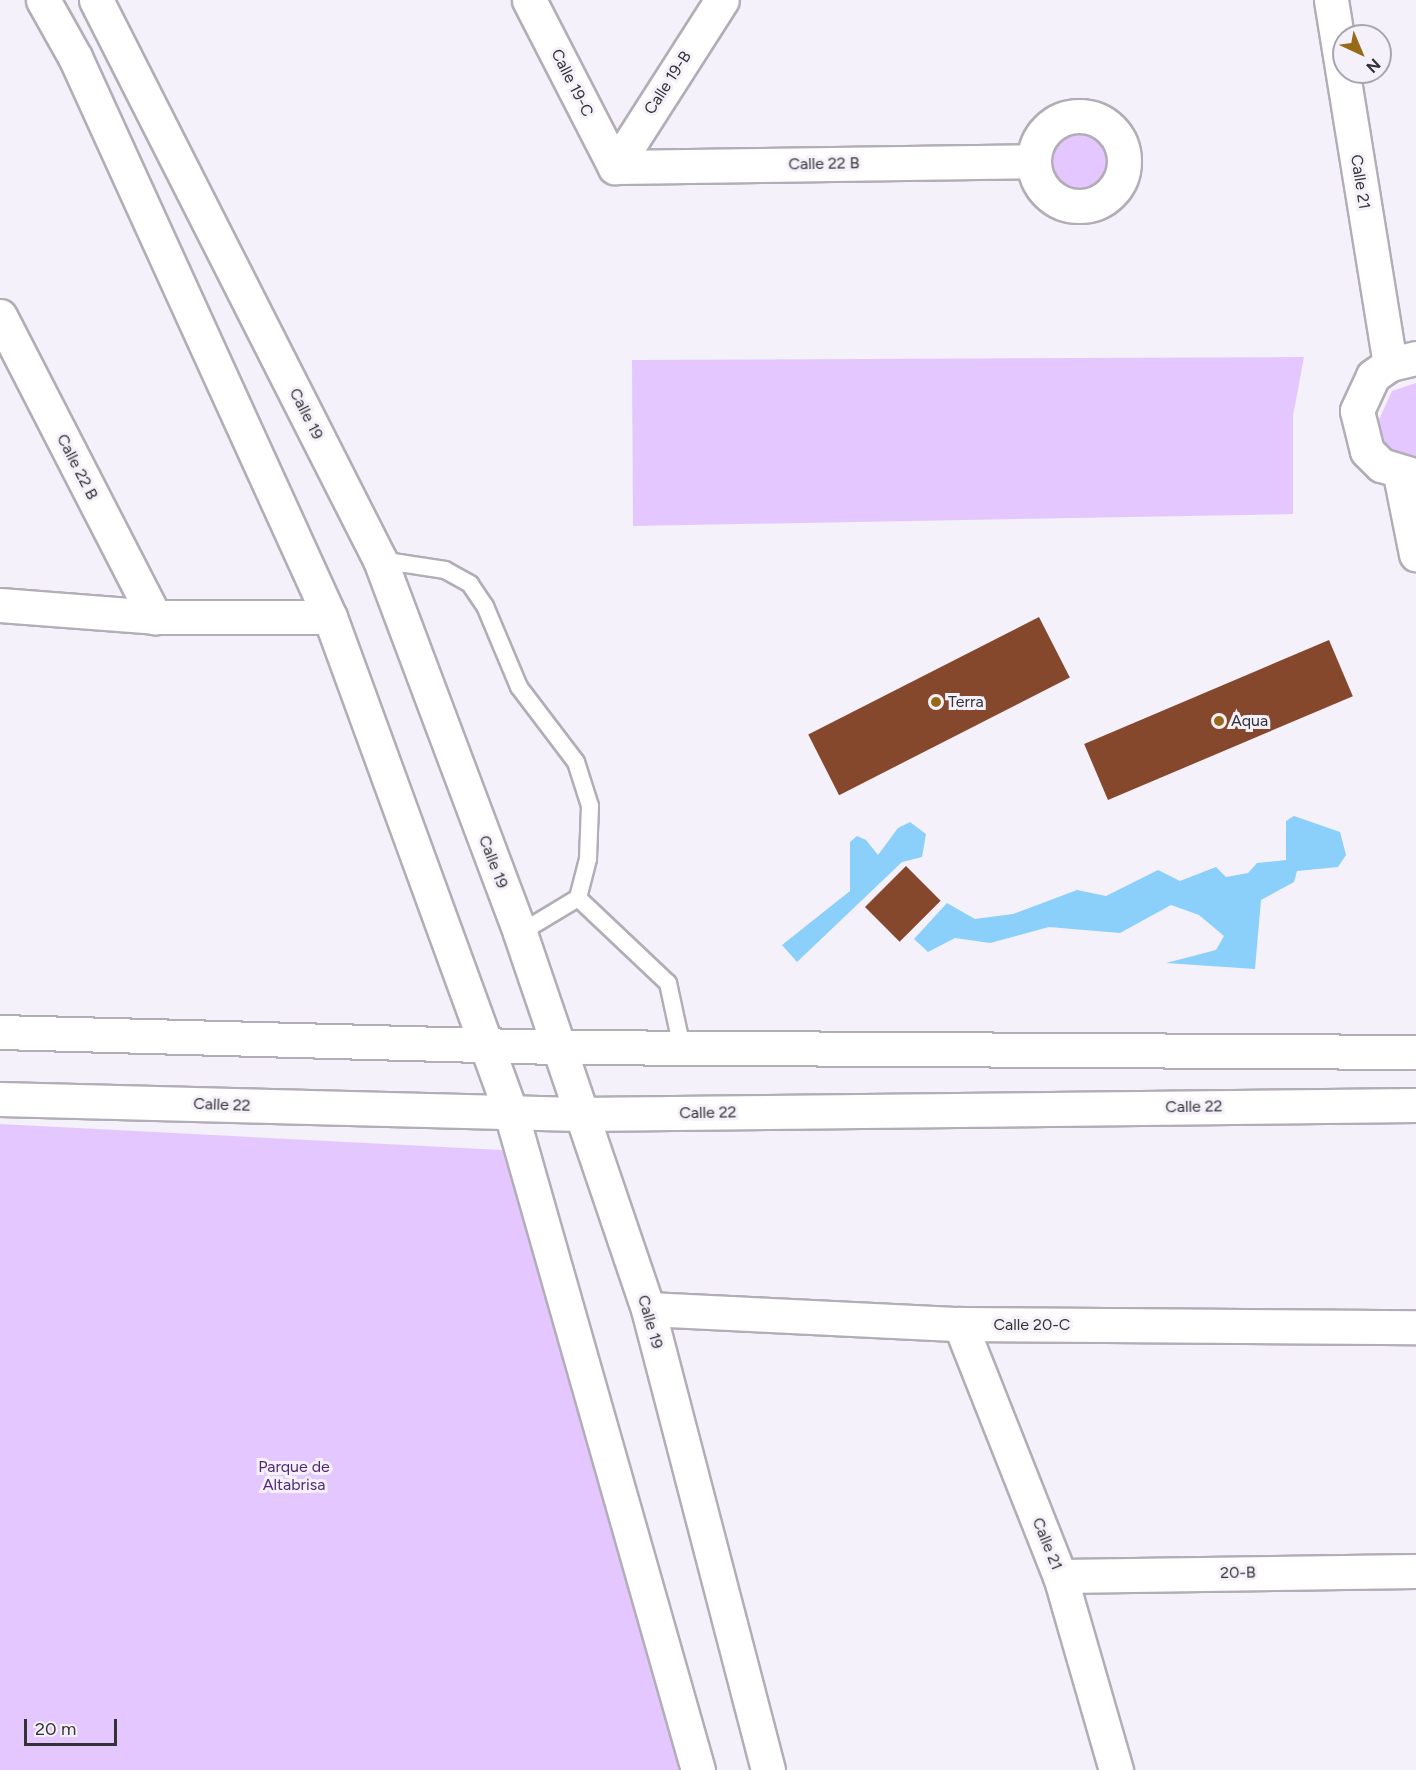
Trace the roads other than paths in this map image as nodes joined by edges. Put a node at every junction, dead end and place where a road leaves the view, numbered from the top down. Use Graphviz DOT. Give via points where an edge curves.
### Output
graph roads {
  1 [pos="43,0"];
  2 [pos="96,0"];
  3 [pos="529,0"];
  4 [pos="722,0"];
  5 [pos="1331,0"];
  6 [pos="118,37"];
  7 [pos="75,57"];
  8 [pos="1033,162"];
  9 [pos="615,167"];
  10 [pos="0,316"];
  11 [pos="1403,361"];
  12 [pos="1408,475"];
  13 [pos="1416,554"];
  14 [pos="380,561"];
  15 [pos="0,605"];
  16 [pos="155,617"];
  17 [pos="330,617"];
  18 [pos="578,898"];
  19 [pos="520,933"];
  20 [pos="0,1032"];
  21 [pos="488,1046"];
  22 [pos="556,1047"];
  23 [pos="682,1048"];
  24 [pos="1416,1052"];
  25 [pos="0,1099"];
  26 [pos="1416,1105"];
  27 [pos="511,1113"];
  28 [pos="578,1114"];
  29 [pos="648,1309"];
  30 [pos="960,1324"];
  31 [pos="1416,1327"];
  32 [pos="1416,1571"];
  33 [pos="1060,1576"];
  34 [pos="698,1770"];
  35 [pos="768,1770"];
  36 [pos="1116,1770"];
  1 -- 7 [label="street"];
  2 -- 6 [label="street, Calle 19"];
  3 -- 9 [label="street, Calle 19-C"];
  4 -- 9 [label="street, Calle 19-B"];
  5 -- 11 [label="street, Calle 21"];
  6 -- 7 [label="street"];
  6 -- 14 [label="street, Calle 19"];
  7 -- 17 [label="street"];
  8 -- 9 [label="street, Calle 22 B"];
  10 -- 16 [label="street, Calle 22 B"];
  11 -- 12 [label="street" via="1362,393 1359,432 1374,458"];
  12 -- 13 [label="street"];
  14 -- 18 [label="lane" via="444,570 470,584 485,606 519,687 576,762 590,806 588,859"];
  14 -- 19 [label="street, Calle 19"];
  15 -- 16 [label="street"];
  16 -- 17 [label="street"];
  17 -- 21 [label="street"];
  18 -- 19 [label="lane"];
  18 -- 23 [label="lane" via="668,983"];
  19 -- 22 [label="street, Calle 19"];
  20 -- 21 [label="street"];
  21 -- 22 [label="street"];
  21 -- 27 [label="street"];
  22 -- 23 [label="street"];
  22 -- 28 [label="street, Calle 19"];
  23 -- 24 [label="street"];
  25 -- 27 [label="street, Calle 22"];
  26 -- 28 [label="street, Calle 22"];
  27 -- 28 [label="street, Calle 22"];
  27 -- 34 [label="street"];
  28 -- 29 [label="street, Calle 19"];
  29 -- 30 [label="street, Calle 20-C"];
  29 -- 35 [label="street, Calle 19"];
  30 -- 31 [label="street, Calle 20-C"];
  30 -- 33 [label="street, Calle 21"];
  32 -- 33 [label="street, 20-B"];
  33 -- 36 [label="street, Calle 21"];
}
